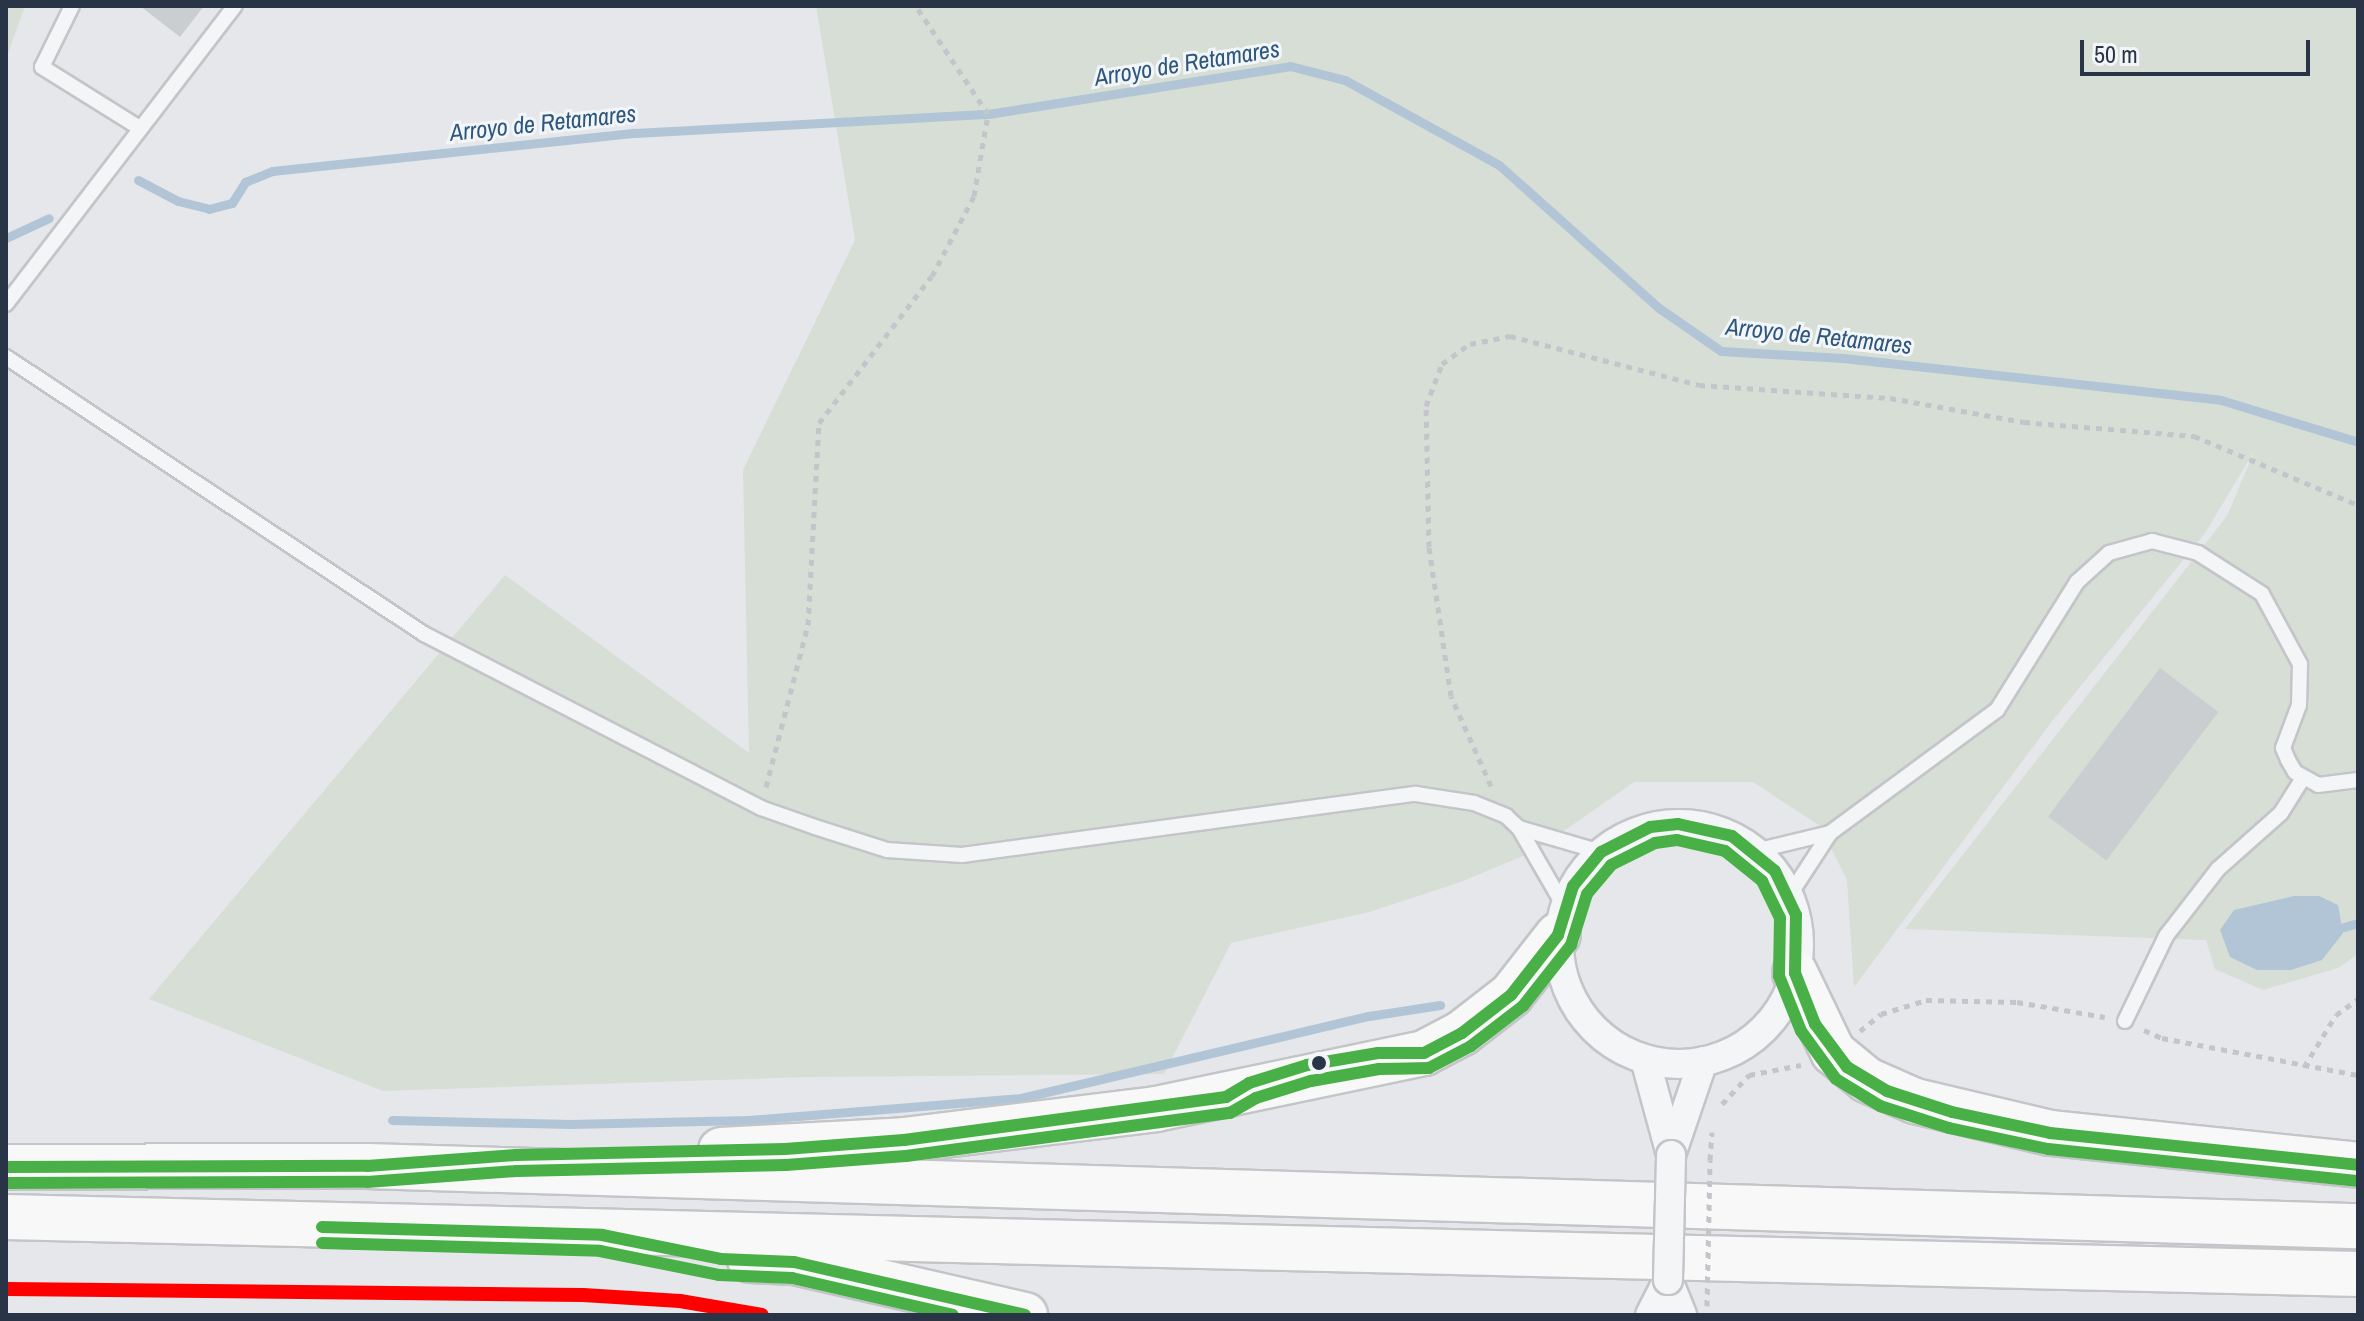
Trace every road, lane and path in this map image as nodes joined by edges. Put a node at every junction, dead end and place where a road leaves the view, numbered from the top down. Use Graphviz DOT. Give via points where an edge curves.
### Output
graph roads {
  1 [pos="72,6"];
  2 [pos="235,6"];
  3 [pos="916,6"];
  4 [pos="138,127"];
  5 [pos="6,304"];
  6 [pos="6,357"];
  7 [pos="2358,505"];
  8 [pos="2303,778"];
  9 [pos="2358,780"];
  10 [pos="761,808"];
  11 [pos="1506,816"];
  12 [pos="1519,828"];
  13 [pos="1830,833"];
  14 [pos="1755,851"];
  15 [pos="1601,852"];
  16 [pos="1789,896"];
  17 [pos="1561,921"];
  18 [pos="1795,973"];
  19 [pos="2358,999"];
  20 [pos="2125,1021"];
  21 [pos="1833,1052"];
  22 [pos="1645,1059"];
  23 [pos="1703,1061"];
  24 [pos="2304,1067"];
  25 [pos="2358,1075"];
  26 [pos="1717,1114"];
  27 [pos="1713,1125"];
  28 [pos="1671,1155"];
  29 [pos="2358,1165"];
  30 [pos="367,1166"];
  31 [pos="6,1167"];
  32 [pos="6,1217"];
  33 [pos="2358,1226"];
  34 [pos="602,1235"];
  35 [pos="2358,1274"];
  36 [pos="1668,1280"];
  37 [pos="1694,1310"];
  38 [pos="1025,1315"];
  39 [pos="1650,1315"];
  1 -- 4 [label="lane" via="42,67"];
  2 -- 4 [label="lane"];
  3 -- 10 [label="path" via="988,114 974,196 932,276 819,423 808,625"];
  4 -- 5 [label="lane"];
  6 -- 10 [label="lane" via="424,634"];
  7 -- 11 [label="path" via="2194,436 2024,422 1890,398 1699,385 1510,336 1470,344 1442,364 1426,406 1429,547 1451,696"];
  8 -- 9 [label="lane" via="2318,785"];
  8 -- 13 [label="lane" via="2283,748 2299,705 2300,664 2275,613 2262,594 2230,569 2198,553 2152,541 2109,553 2077,582 1997,710"];
  8 -- 20 [label="lane" via="2281,813 2218,869 2166,936"];
  10 -- 11 [label="lane" via="887,850 962,855 1416,794 1474,803"];
  11 -- 12 [label="lane"];
  12 -- 15 [label="lane"];
  12 -- 17 [label="lane"];
  13 -- 14 [label="lane"];
  13 -- 16 [label="lane"];
  14 -- 15 [label="street" via="1732,836 1678,824 1650,827"];
  14 -- 16 [label="street"];
  15 -- 17 [label="street"];
  16 -- 18 [label="street" via="1799,934"];
  17 -- 22 [label="street" via="1563,975 1580,1012 1598,1033"];
  17 -- 30 [label="highway" via="1511,995 1462,1033 1424,1053 1226,1097 859,1143"];
  18 -- 21 [label="highway"];
  18 -- 23 [label="street" via="1783,1004 1762,1031 1735,1050"];
  19 -- 24 [label="path" via="2336,1015"];
  20 -- 21 [label="path" via="2017,1002 1926,1000 1881,1014"];
  20 -- 24 [label="path" via="2162,1038"];
  21 -- 26 [label="path" via="1809,1065 1749,1075 1732,1089"];
  21 -- 29 [label="highway" via="1887,1091 1998,1123"];
  22 -- 23 [label="street"];
  22 -- 28 [label="street"];
  23 -- 28 [label="street"];
  24 -- 25 [label="path"];
  27 -- 37 [label="path, bridge"];
  28 -- 36 [label="street, bridge"];
  30 -- 31 [label="highway"];
  30 -- 33 [label="highway"];
  32 -- 34 [label="highway"];
  34 -- 35 [label="highway" via="749,1233"];
  34 -- 38 [label="highway" via="721,1259 794,1262"];
  36 -- 37 [label="street"];
  36 -- 39 [label="street"];
}
